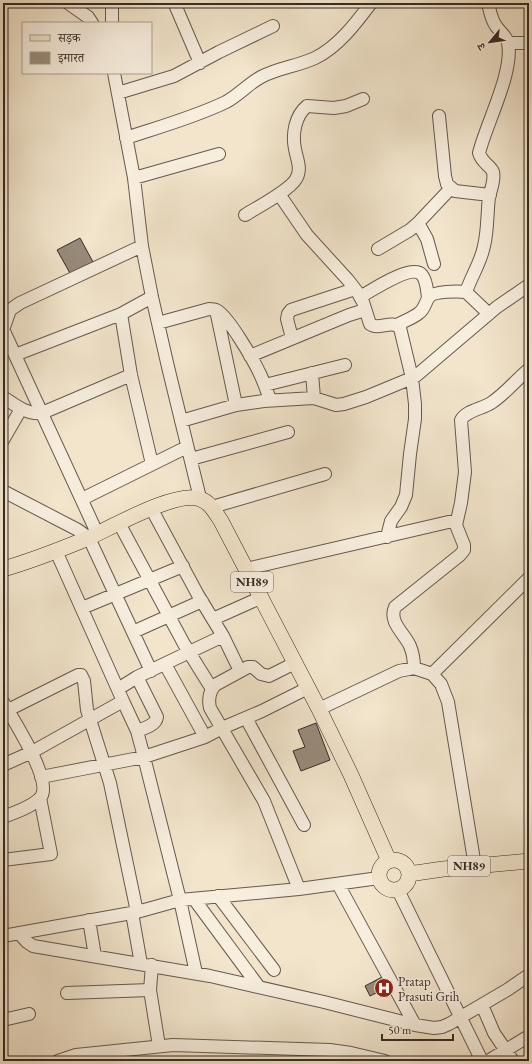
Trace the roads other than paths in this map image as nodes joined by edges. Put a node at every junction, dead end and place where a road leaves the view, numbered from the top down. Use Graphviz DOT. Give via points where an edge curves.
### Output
graph roads {
  1 [pos="68,3"];
  2 [pos="112,3"];
  3 [pos="371,3"];
  4 [pos="488,3"];
  5 [pos="176,7"];
  6 [pos="91,22"];
  7 [pos="112,22"];
  8 [pos="273,26"];
  9 [pos="529,42"];
  10 [pos="508,43"];
  11 [pos="200,63"];
  12 [pos="114,74"];
  13 [pos="118,93"];
  14 [pos="363,99"];
  15 [pos="439,116"];
  16 [pos="126,138"];
  17 [pos="219,154"];
  18 [pos="134,178"];
  19 [pos="451,188"];
  20 [pos="279,194"];
  21 [pos="490,195"];
  22 [pos="245,215"];
  23 [pos="418,223"];
  24 [pos="142,246"];
  25 [pos="378,249"];
  26 [pos="434,264"];
  27 [pos="529,285"];
  28 [pos="466,292"];
  29 [pos="357,293"];
  30 [pos="152,297"];
  31 [pos="428,298"];
  32 [pos="6,308"];
  33 [pos="216,310"];
  34 [pos="365,310"];
  35 [pos="120,314"];
  36 [pos="489,314"];
  37 [pos="158,323"];
  38 [pos="397,325"];
  39 [pos="3,329"];
  40 [pos="292,338"];
  41 [pos="15,355"];
  42 [pos="250,356"];
  43 [pos="345,365"];
  44 [pos="529,369"];
  45 [pos="312,373"];
  46 [pos="131,375"];
  47 [pos="412,378"];
  48 [pos="265,386"];
  49 [pos="3,397"];
  50 [pos="314,398"];
  51 [pos="270,400"];
  52 [pos="236,405"];
  53 [pos="21,409"];
  54 [pos="42,413"];
  55 [pos="181,421"];
  56 [pos="288,432"];
  57 [pos="3,440"];
  58 [pos="189,453"];
  59 [pos="152,464"];
  60 [pos="325,474"];
  61 [pos="3,490"];
  62 [pos="82,499"];
  63 [pos="206,503"];
  64 [pos="151,508"];
  65 [pos="457,520"];
  66 [pos="119,523"];
  67 [pos="93,535"];
  68 [pos="387,537"];
  69 [pos="56,551"];
  70 [pos="183,566"];
  71 [pos="3,569"];
  72 [pos="246,569"];
  73 [pos="150,580"];
  74 [pos="527,583"];
  75 [pos="116,595"];
  76 [pos="260,598"];
  77 [pos="202,601"];
  78 [pos="82,608"];
  79 [pos="169,616"];
  80 [pos="213,619"];
  81 [pos="133,632"];
  82 [pos="223,636"];
  83 [pos="189,652"];
  84 [pos="295,663"];
  85 [pos="165,664"];
  86 [pos="414,668"];
  87 [pos="151,670"];
  88 [pos="240,671"];
  89 [pos="432,674"];
  90 [pos="137,677"];
  91 [pos="308,688"];
  92 [pos="118,689"];
  93 [pos="212,689"];
  94 [pos="123,701"];
  95 [pos="4,704"];
  96 [pos="319,709"];
  97 [pos="246,718"];
  98 [pos="90,720"];
  99 [pos="222,728"];
  100 [pos="137,731"];
  101 [pos="205,737"];
  102 [pos="32,752"];
  103 [pos="144,757"];
  104 [pos="105,764"];
  105 [pos="3,765"];
  106 [pos="41,777"];
  107 [pos="40,798"];
  108 [pos="3,817"];
  109 [pos="304,825"];
  110 [pos="3,860"];
  111 [pos="389,861"];
  112 [pos="529,861"];
  113 [pos="475,866"];
  114 [pos="409,874"];
  115 [pos="379,878"];
  116 [pos="338,884"];
  117 [pos="299,889"];
  118 [pos="398,890"];
  119 [pos="218,896"];
  120 [pos="194,899"];
  121 [pos="180,900"];
  122 [pos="134,912"];
  123 [pos="89,920"];
  124 [pos="19,933"];
  125 [pos="3,936"];
  126 [pos="94,956"];
  127 [pos="147,965"];
  128 [pos="274,970"];
  129 [pos="196,973"];
  130 [pos="529,975"];
  131 [pos="260,987"];
  132 [pos="150,990"];
  133 [pos="67,993"];
  134 [pos="482,1005"];
  135 [pos="29,1014"];
  136 [pos="461,1017"];
  137 [pos="3,1020"];
  138 [pos="415,1025"];
  139 [pos="529,1036"];
  140 [pos="159,1046"];
  141 [pos="506,1051"];
  142 [pos="58,1061"];
  143 [pos="384,1061"];
  144 [pos="482,1061"];
  145 [pos="488,1061"];
  146 [pos="513,1061"];
  1 -- 6 [label="street"];
  2 -- 7 [label="street"];
  3 -- 16 [label="street" via="339,40 316,58 260,78 227,101"];
  4 -- 10 [label="street" via="492,21"];
  5 -- 11 [label="street"];
  8 -- 11 [label="street"];
  9 -- 10 [label="street"];
  10 -- 21 [label="street" via="507,70 479,153 480,158 492,169"];
  11 -- 13 [label="street" via="174,76"];
  12 -- 13 [label="street"];
  13 -- 16 [label="street"];
  14 -- 20 [label="street" via="346,106 307,106 302,110 294,132 298,172 292,184"];
  15 -- 19 [label="street" via="445,176"];
  16 -- 18 [label="street"];
  17 -- 18 [label="street"];
  18 -- 24 [label="street"];
  19 -- 21 [label="street" via="455,191"];
  19 -- 23 [label="street"];
  20 -- 22 [label="street"];
  20 -- 29 [label="street" via="307,235"];
  21 -- 28 [label="street" via="484,248"];
  23 -- 25 [label="street"];
  23 -- 26 [label="street" via="427,239"];
  24 -- 30 [label="street"];
  24 -- 32 [label="street"];
  27 -- 36 [label="street"];
  28 -- 31 [label="street" via="435,294"];
  28 -- 36 [label="street"];
  29 -- 31 [label="street" via="412,271 422,275"];
  29 -- 34 [label="street"];
  29 -- 40 [label="street" via="291,310 288,319"];
  30 -- 35 [label="street"];
  30 -- 37 [label="street"];
  31 -- 38 [label="street" via="424,309"];
  32 -- 39 [label="street"];
  33 -- 37 [label="street" via="209,309"];
  33 -- 42 [label="street" via="228,322"];
  33 -- 52 [label="street"];
  34 -- 38 [label="street" via="372,326"];
  34 -- 40 [label="street"];
  35 -- 41 [label="street"];
  35 -- 46 [label="street"];
  36 -- 47 [label="street"];
  37 -- 55 [label="street"];
  38 -- 47 [label="street" via="400,328"];
  39 -- 41 [label="street"];
  40 -- 42 [label="street"];
  41 -- 54 [label="street"];
  42 -- 48 [label="street"];
  43 -- 45 [label="street"];
  44 -- 65 [label="street" via="496,400 461,420 465,472 462,503"];
  45 -- 48 [label="street"];
  45 -- 50 [label="street"];
  46 -- 54 [label="street"];
  46 -- 59 [label="street"];
  47 -- 50 [label="street" via="344,404 336,405"];
  47 -- 68 [label="street" via="415,419 406,495 391,521"];
  48 -- 51 [label="street"];
  49 -- 53 [label="street"];
  50 -- 51 [label="street"];
  51 -- 52 [label="street"];
  52 -- 55 [label="street"];
  53 -- 54 [label="street" via="34,414"];
  53 -- 57 [label="street"];
  54 -- 62 [label="street"];
  55 -- 58 [label="street"];
  56 -- 58 [label="street"];
  58 -- 59 [label="street"];
  58 -- 63 [label="street"];
  59 -- 62 [label="street"];
  60 -- 63 [label="street"];
  61 -- 67 [label="street" via="78,530"];
  62 -- 67 [label="street"];
  63 -- 64 [label="main road" via="183,498"];
  63 -- 72 [label="main road, NH89"];
  64 -- 66 [label="main road"];
  64 -- 70 [label="street"];
  65 -- 68 [label="street"];
  65 -- 86 [label="street" via="456,526 464,550 393,612 398,629 412,651"];
  66 -- 67 [label="main road"];
  66 -- 73 [label="street"];
  67 -- 69 [label="main road"];
  67 -- 75 [label="street"];
  68 -- 72 [label="street"];
  69 -- 71 [label="main road"];
  69 -- 78 [label="street"];
  70 -- 73 [label="street"];
  70 -- 77 [label="street"];
  72 -- 76 [label="main road, NH89"];
  73 -- 75 [label="street"];
  73 -- 79 [label="street"];
  74 -- 89 [label="street"];
  75 -- 78 [label="street"];
  75 -- 81 [label="street"];
  76 -- 80 [label="street"];
  76 -- 84 [label="main road, NH89"];
  77 -- 79 [label="street"];
  77 -- 80 [label="street"];
  78 -- 92 [label="street"];
  79 -- 81 [label="street"];
  79 -- 83 [label="street"];
  80 -- 82 [label="street"];
  81 -- 87 [label="street"];
  82 -- 83 [label="street"];
  82 -- 88 [label="street"];
  83 -- 85 [label="street"];
  83 -- 93 [label="street"];
  84 -- 88 [label="street" via="269,676 261,674 253,667"];
  84 -- 91 [label="main road, NH89"];
  85 -- 87 [label="street"];
  85 -- 101 [label="street"];
  86 -- 89 [label="street"];
  86 -- 96 [label="street" via="399,671"];
  87 -- 90 [label="street"];
  88 -- 93 [label="street"];
  89 -- 113 [label="street" via="448,702"];
  90 -- 92 [label="street"];
  90 -- 100 [label="street" via="157,717 154,723"];
  91 -- 96 [label="main road, NH89"];
  91 -- 97 [label="street"];
  92 -- 94 [label="street"];
  93 -- 99 [label="street" via="208,702"];
  94 -- 98 [label="street"];
  94 -- 100 [label="street"];
  95 -- 98 [label="street" via="81,675"];
  95 -- 102 [label="street"];
  96 -- 111 [label="main road, NH89"];
  97 -- 99 [label="street"];
  97 -- 109 [label="street"];
  98 -- 102 [label="street"];
  98 -- 104 [label="street"];
  99 -- 101 [label="street"];
  99 -- 117 [label="street" via="264,801"];
  100 -- 103 [label="street"];
  101 -- 103 [label="street"];
  102 -- 105 [label="street"];
  102 -- 106 [label="street"];
  103 -- 104 [label="street"];
  103 -- 121 [label="street"];
  104 -- 106 [label="street"];
  104 -- 122 [label="street"];
  106 -- 107 [label="street"];
  107 -- 108 [label="street"];
  107 -- 110 [label="street" via="51,854"];
  111 -- 114 [label="main road" via="403,862"];
  111 -- 115 [label="main road" via="380,870"];
  112 -- 113 [label="main road, NH89"];
  113 -- 114 [label="main road, NH89"];
  114 -- 118 [label="main road" via="408,883"];
  115 -- 116 [label="street"];
  115 -- 118 [label="main road" via="388,890"];
  116 -- 117 [label="street"];
  116 -- 138 [label="street"];
  117 -- 119 [label="street"];
  118 -- 136 [label="street"];
  119 -- 120 [label="street"];
  119 -- 128 [label="street"];
  120 -- 121 [label="street"];
  120 -- 131 [label="street"];
  121 -- 122 [label="street"];
  121 -- 129 [label="street"];
  122 -- 123 [label="street"];
  122 -- 127 [label="street"];
  123 -- 124 [label="street"];
  123 -- 126 [label="street"];
  124 -- 125 [label="street"];
  124 -- 126 [label="street" via="34,946"];
  126 -- 127 [label="street"];
  127 -- 129 [label="street"];
  127 -- 132 [label="street"];
  129 -- 131 [label="street"];
  130 -- 134 [label="street"];
  131 -- 138 [label="street"];
  132 -- 133 [label="street"];
  132 -- 140 [label="street"];
  134 -- 136 [label="street"];
  134 -- 141 [label="street"];
  135 -- 137 [label="street"];
  136 -- 138 [label="street" via="442,1028"];
  136 -- 144 [label="street"];
  139 -- 141 [label="street"];
  140 -- 142 [label="street" via="76,1055"];
  140 -- 143 [label="street" via="330,1050"];
  141 -- 145 [label="street"];
  141 -- 146 [label="street"];
}
